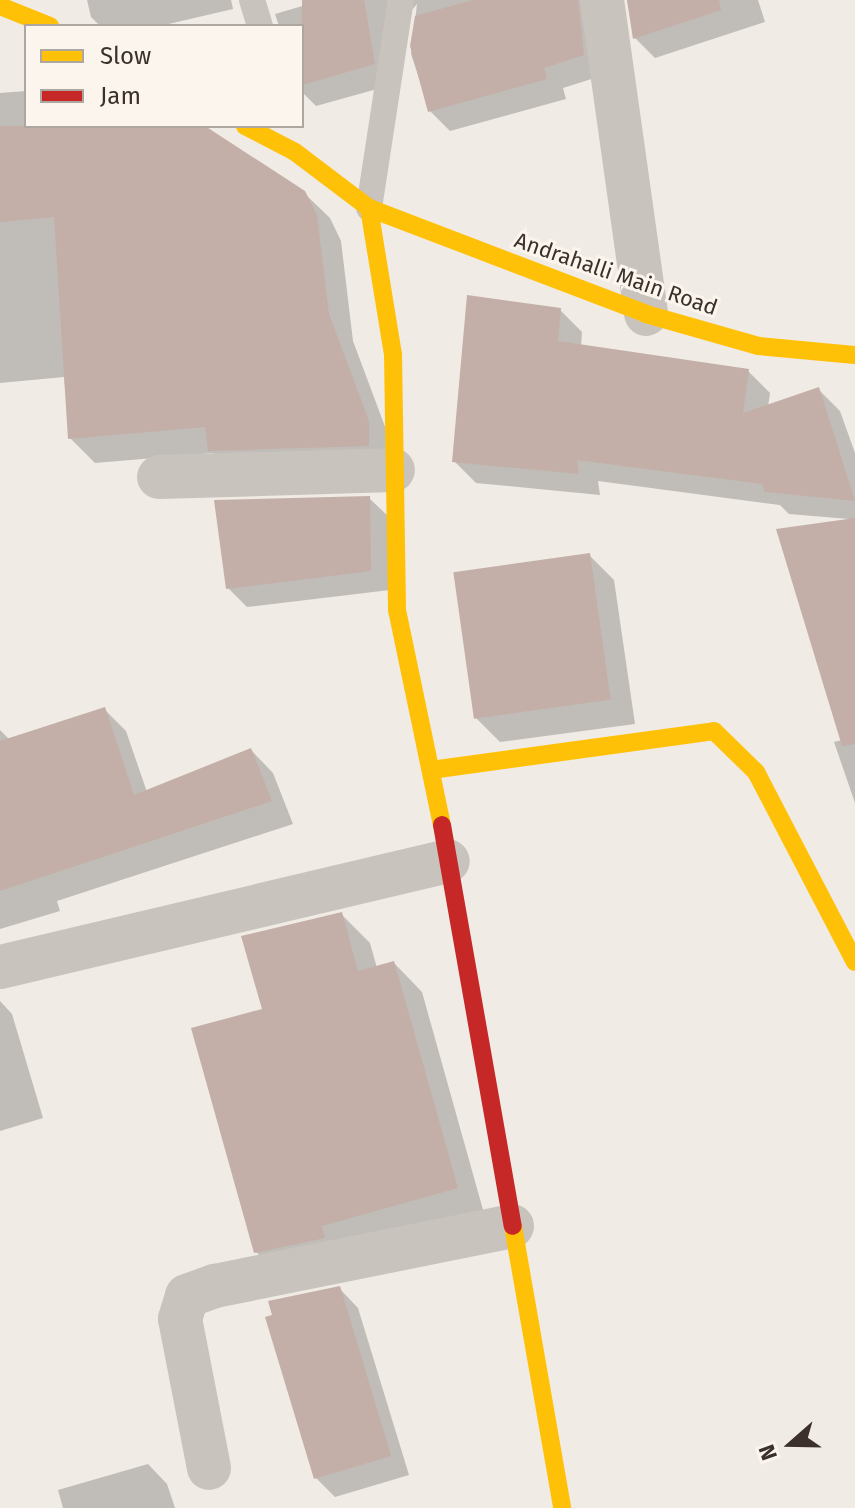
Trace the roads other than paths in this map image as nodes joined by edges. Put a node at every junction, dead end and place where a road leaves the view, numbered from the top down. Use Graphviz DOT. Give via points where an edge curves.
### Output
graph roads {
  1 [pos="252,0"];
  2 [pos="401,0"];
  3 [pos="602,0"];
  4 [pos="259,24"];
  5 [pos="249,128"];
  6 [pos="289,128"];
  7 [pos="295,152"];
  8 [pos="369,208"];
  9 [pos="646,314"];
  10 [pos="855,355"];
  11 [pos="393,470"];
  12 [pos="159,477"];
  13 [pos="431,770"];
  14 [pos="448,861"];
  15 [pos="855,962"];
  16 [pos="0,967"];
  17 [pos="512,1226"];
  18 [pos="209,1468"];
  19 [pos="562,1508"];
  1 -- 4 [label="lane"];
  2 -- 8 [label="lane"];
  3 -- 9 [label="street"];
  5 -- 7 [label="street, Andrahalli Main Road"];
  6 -- 7 [label="lane"];
  7 -- 8 [label="street, Andrahalli Main Road"];
  8 -- 9 [label="street, Andrahalli Main Road"];
  8 -- 11 [label="street" via="393,354"];
  9 -- 10 [label="street, Andrahalli Main Road" via="758,346"];
  11 -- 12 [label="street"];
  11 -- 13 [label="street" via="397,610"];
  13 -- 14 [label="street"];
  13 -- 15 [label="street" via="714,731 756,772"];
  14 -- 16 [label="street"];
  14 -- 17 [label="street"];
  17 -- 18 [label="street" via="187,1296 180,1319"];
  17 -- 19 [label="street"];
}
